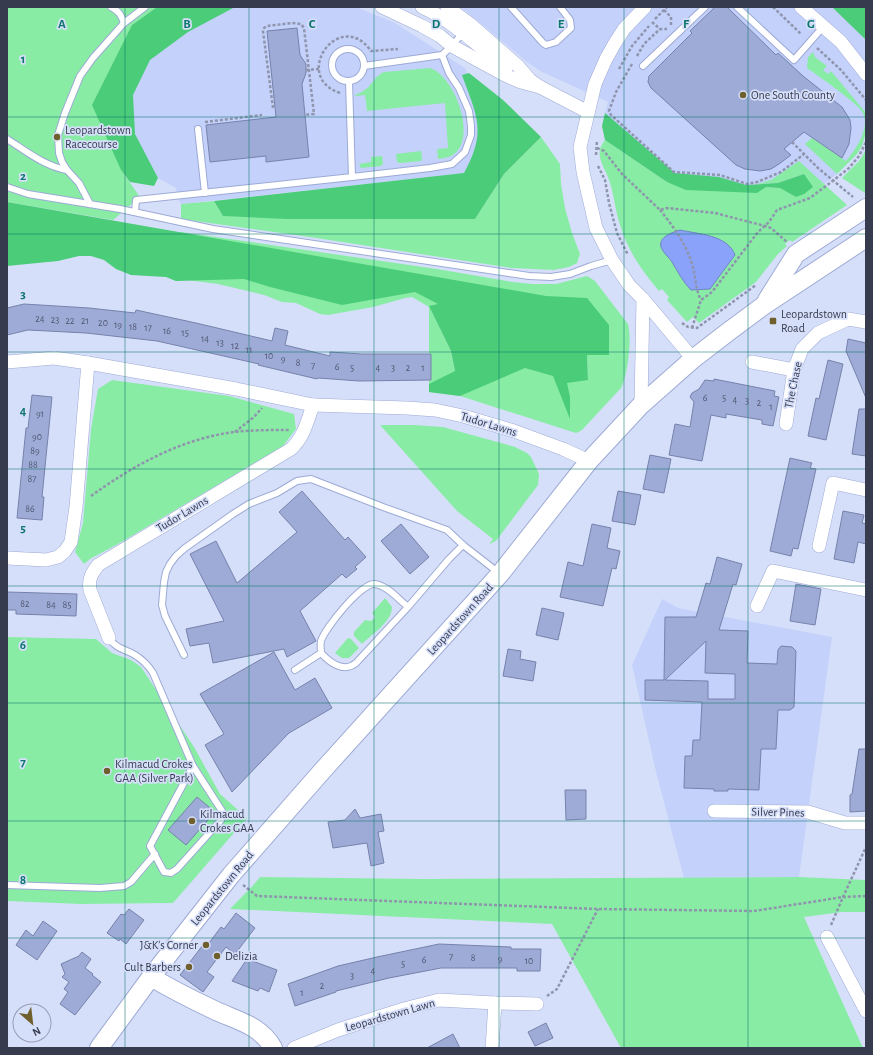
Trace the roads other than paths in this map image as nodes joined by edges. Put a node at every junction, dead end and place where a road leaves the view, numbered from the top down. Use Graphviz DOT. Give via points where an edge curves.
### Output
graph roads {
  1 [pos="111,7"];
  2 [pos="145,7"];
  3 [pos="382,7"];
  4 [pos="422,7"];
  5 [pos="447,7"];
  6 [pos="511,7"];
  7 [pos="560,7"];
  8 [pos="645,7"];
  9 [pos="705,7"];
  10 [pos="737,7"];
  11 [pos="801,7"];
  12 [pos="124,23"];
  13 [pos="823,27"];
  14 [pos="466,29"];
  15 [pos="452,46"];
  16 [pos="442,55"];
  17 [pos="364,66"];
  18 [pos="643,66"];
  19 [pos="866,74"];
  20 [pos="349,82"];
  21 [pos="535,84"];
  22 [pos="588,112"];
  23 [pos="198,129"];
  24 [pos="7,139"];
  25 [pos="67,170"];
  26 [pos="352,177"];
  27 [pos="7,187"];
  28 [pos="205,193"];
  29 [pos="90,204"];
  30 [pos="866,208"];
  31 [pos="135,212"];
  32 [pos="866,238"];
  33 [pos="612,260"];
  34 [pos="643,299"];
  35 [pos="763,306"];
  36 [pos="866,322"];
  37 [pos="693,359"];
  38 [pos="7,362"];
  39 [pos="752,362"];
  40 [pos="88,363"];
  41 [pos="794,370"];
  42 [pos="313,405"];
  43 [pos="641,405"];
  44 [pos="786,424"];
  45 [pos="589,461"];
  46 [pos="866,490"];
  47 [pos="463,545"];
  48 [pos="819,546"];
  49 [pos="7,558"];
  50 [pos="500,574"];
  51 [pos="866,590"];
  52 [pos="757,606"];
  53 [pos="408,607"];
  54 [pos="109,638"];
  55 [pos="321,653"];
  56 [pos="184,655"];
  57 [pos="295,670"];
  58 [pos="193,766"];
  59 [pos="714,811"];
  60 [pos="866,823"];
  61 [pos="155,854"];
  62 [pos="7,885"];
  63 [pos="827,938"];
  64 [pos="151,978"];
  65 [pos="495,1003"];
  66 [pos="537,1004"];
  67 [pos="866,1011"];
  68 [pos="99,1048"];
  69 [pos="273,1048"];
  70 [pos="294,1048"];
  71 [pos="492,1048"];
  1 -- 12 [label="lane" via="118,11"];
  2 -- 12 [label="lane"];
  3 -- 15 [label="street" via="440,36"];
  4 -- 14 [label="street"];
  5 -- 14 [label="street"];
  6 -- 7 [label="lane" via="546,45 556,42 571,28 570,20"];
  8 -- 22 [label="street" via="624,29 606,59"];
  9 -- 18 [label="lane"];
  10 -- 13 [label="lane" via="794,60"];
  11 -- 13 [label="street"];
  12 -- 25 [label="lane" via="92,58 80,76 65,113 58,135 59,152"];
  13 -- 19 [label="street" via="841,42"];
  14 -- 15 [label="lane"];
  14 -- 21 [label="street" via="518,66"];
  15 -- 16 [label="lane"];
  15 -- 21 [label="street" via="505,75 521,82"];
  16 -- 17 [label="lane"];
  16 -- 26 [label="lane" via="469,111 471,135 465,152 452,164"];
  17 -- 20 [label="lane" via="362,75"];
  17 -- 20 [label="lane" via="361,55 356,52 346,49 336,54 332,70 339,79"];
  20 -- 26 [label="lane"];
  21 -- 22 [label="street"];
  22 -- 33 [label="street" via="580,147 583,172 596,228"];
  23 -- 28 [label="lane"];
  24 -- 25 [label="lane" via="44,163"];
  25 -- 29 [label="lane" via="79,183"];
  26 -- 28 [label="lane"];
  27 -- 29 [label="lane" via="28,194"];
  28 -- 31 [label="lane" via="136,200"];
  29 -- 31 [label="lane"];
  30 -- 35 [label="main road" via="796,254"];
  31 -- 33 [label="lane" via="213,229 529,276 551,277 570,274"];
  32 -- 35 [label="main road, Leopardstown Road"];
  33 -- 34 [label="street" via="629,286"];
  34 -- 37 [label="street"];
  34 -- 43 [label="street"];
  35 -- 37 [label="main road, Leopardstown Road"];
  36 -- 41 [label="street, The Chase" via="848,319 818,333 802,349"];
  37 -- 43 [label="main road, Leopardstown Road"];
  38 -- 40 [label="street, Tudor Lawns" via="54,358"];
  39 -- 41 [label="street"];
  40 -- 42 [label="street, Tudor Lawns"];
  40 -- 49 [label="street" via="71,542 66,551 58,557 46,560"];
  41 -- 44 [label="street, The Chase"];
  42 -- 45 [label="street, Tudor Lawns" via="435,410 514,432"];
  42 -- 54 [label="street, Tudor Lawns" via="305,429 291,449 98,565 91,574 90,590"];
  43 -- 45 [label="main road, Leopardstown Road"];
  45 -- 50 [label="main road, Leopardstown Road"];
  46 -- 48 [label="street" via="833,483"];
  47 -- 50 [label="lane"];
  47 -- 53 [label="lane"];
  47 -- 56 [label="lane" via="447,530 311,479 297,481 277,493 248,504 185,548 170,564 164,582 162,605"];
  50 -- 64 [label="main road, Leopardstown Road" via="273,826 215,894"];
  51 -- 52 [label="street" via="773,571"];
  53 -- 55 [label="lane" via="352,667 345,668 333,664"];
  53 -- 55 [label="lane" via="382,586 375,583 369,585 362,589 329,626 320,643"];
  54 -- 58 [label="lane" via="114,645 134,654 147,664 153,673"];
  55 -- 57 [label="lane"];
  58 -- 61 [label="lane" via="150,846"];
  58 -- 61 [label="lane" via="222,811 221,820 171,873 164,872"];
  59 -- 60 [label="street, Silver Pines" via="808,812 845,823"];
  61 -- 62 [label="lane" via="131,882 124,886 100,888"];
  63 -- 67 [label="street"];
  64 -- 68 [label="main road, Leopardstown Road"];
  64 -- 69 [label="main road" via="216,1011 245,1022 269,1040"];
  65 -- 66 [label="street, Leopardstown Lawn"];
  65 -- 70 [label="street, Leopardstown Lawn" via="439,1000 338,1030"];
  65 -- 71 [label="street"];
}
